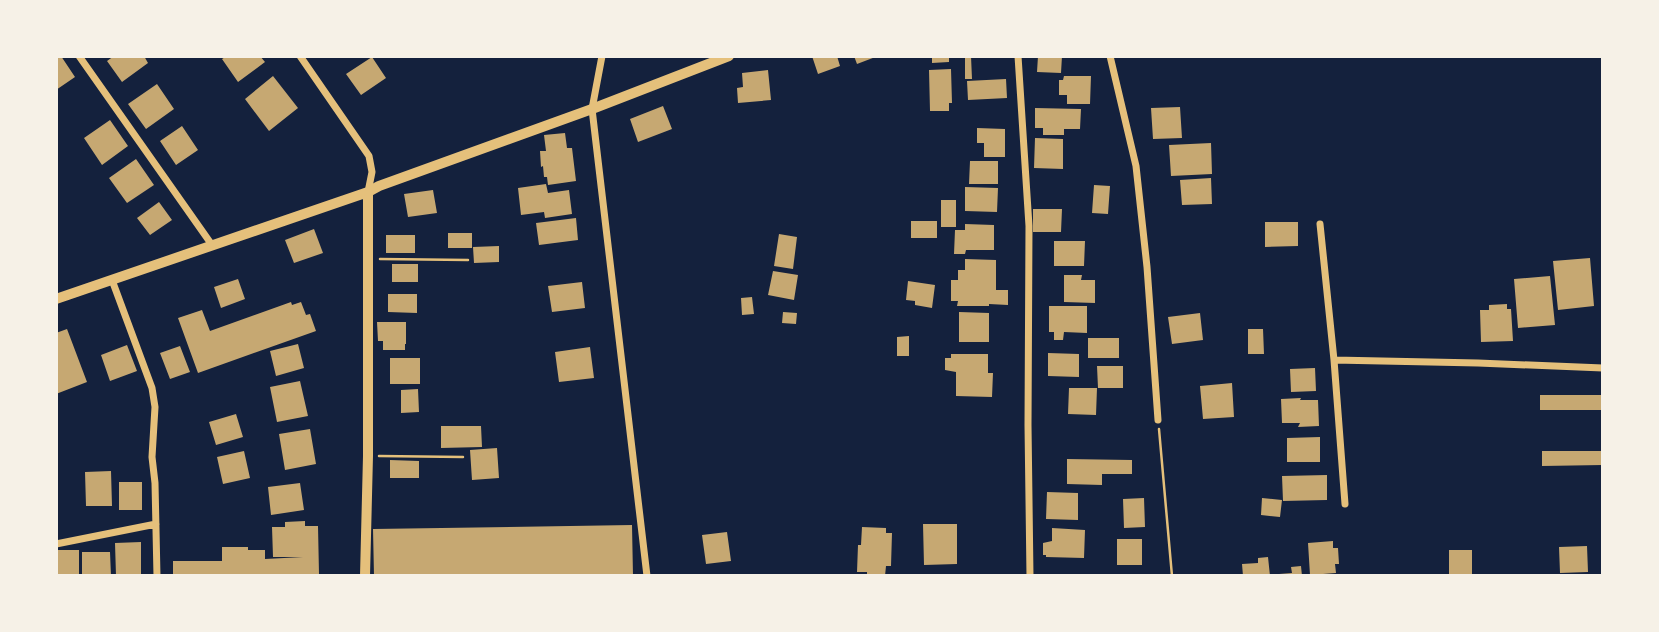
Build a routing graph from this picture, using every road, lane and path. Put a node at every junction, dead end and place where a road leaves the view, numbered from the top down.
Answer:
1 (79, 56) edge
2 (300, 56) edge
3 (603, 56) edge
4 (729, 56) edge
5 (1018, 56) edge
6 (1110, 56) edge
7 (592, 109) junction
8 (368, 192) junction
9 (1320, 224) dead end
10 (212, 245) junction
11 (368, 258) junction
12 (468, 260) dead end
13 (112, 280) junction
14 (56, 299) edge
15 (1334, 360) junction
16 (1603, 368) edge
17 (1158, 419) joint
18 (368, 456) junction
19 (463, 457) dead end
20 (1345, 504) dead end
21 (156, 524) junction
22 (56, 544) edge
23 (157, 576) edge
24 (365, 576) edge
25 (648, 576) edge
26 (1030, 576) edge
27 (1172, 576) edge

1 - 10 street
2 - 8 street
3 - 7 street
4 - 7 street
5 - 26 street
6 - 17 street
7 - 8 street
7 - 25 street
8 - 10 street
8 - 11 street
9 - 15 street
10 - 13 street
11 - 12 path
11 - 18 street
13 - 14 street
13 - 21 street
15 - 16 street
15 - 20 street
17 - 27 path
18 - 19 path
18 - 24 street
21 - 22 street
21 - 23 street

